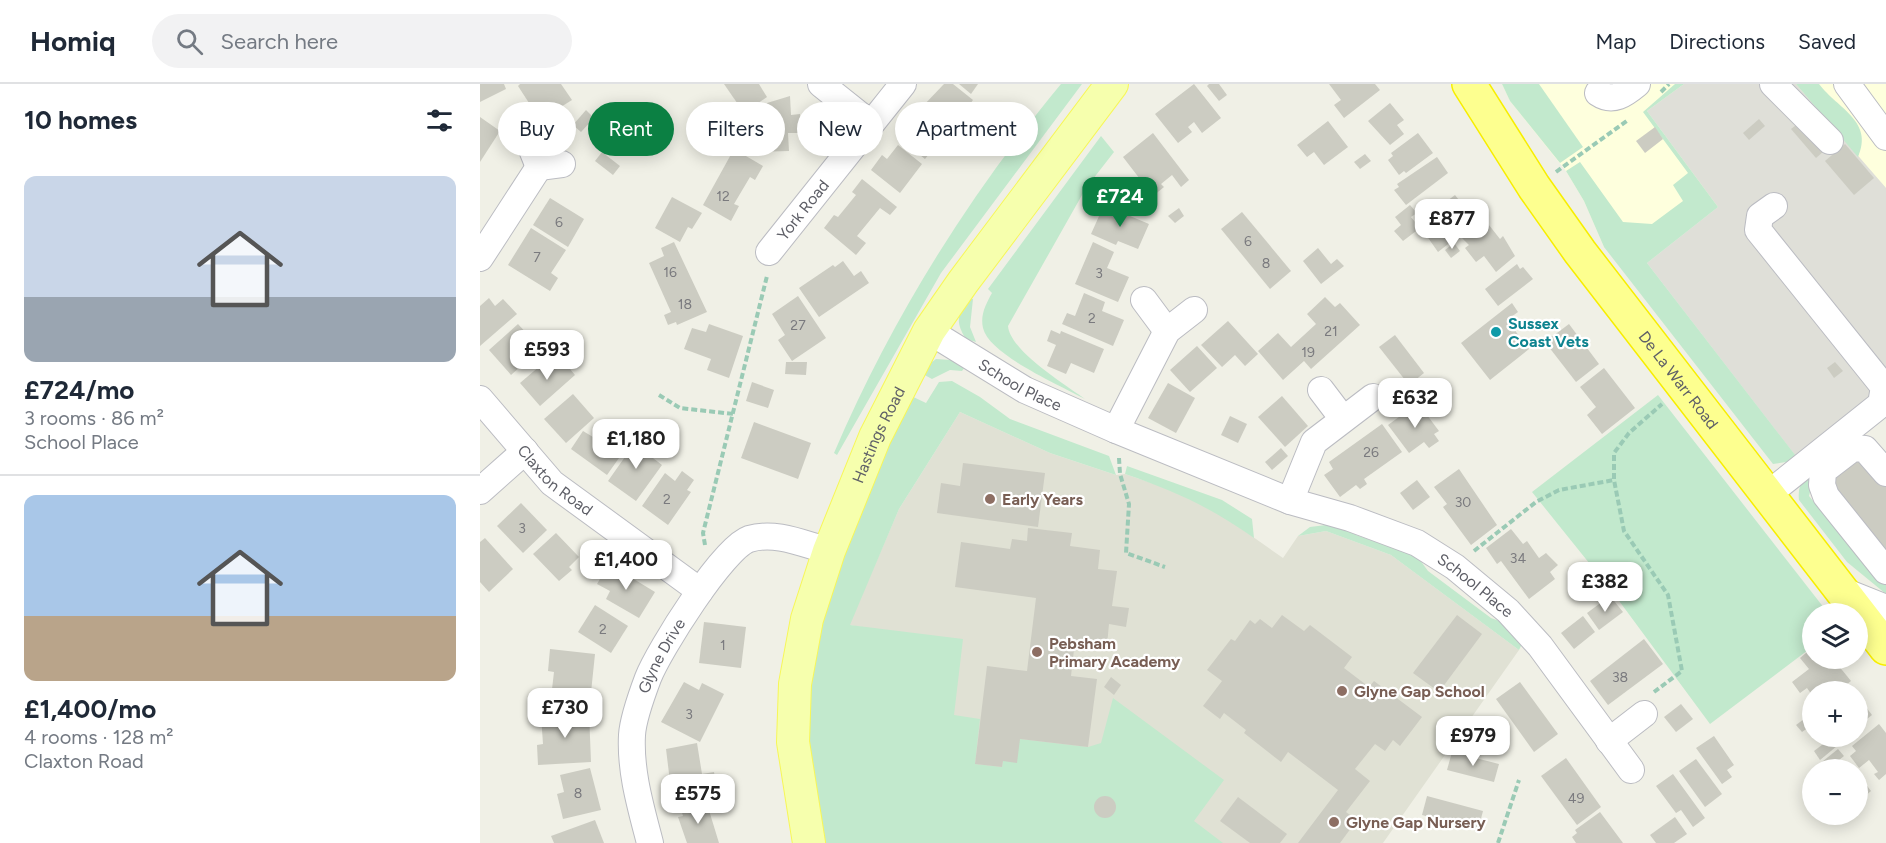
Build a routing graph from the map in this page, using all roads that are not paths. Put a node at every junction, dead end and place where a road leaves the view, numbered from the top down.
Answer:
1 (821, 84) edge
2 (903, 84) edge
3 (1113, 84) edge
4 (1637, 84) edge
5 (1773, 84) edge
6 (1847, 84) edge
7 (1477, 91) edge
8 (1605, 91) edge
9 (844, 102) edge
10 (883, 109) edge
11 (1886, 137) edge
12 (1830, 141) dead end
13 (846, 156) edge
14 (544, 159) dead end
15 (1774, 206) dead end
16 (769, 252) road end
17 (480, 258) edge
18 (1144, 300) dead end
19 (1194, 310) dead end
20 (929, 331) junction
21 (1167, 331) junction
22 (1321, 390) dead end
23 (1373, 397) dead end
24 (480, 399) edge
25 (1343, 419) junction
26 (1116, 430) junction
27 (525, 451) junction
28 (1886, 473) edge
29 (480, 491) edge
30 (1767, 495) junction
31 (1290, 501) junction
32 (829, 552) junction
33 (1886, 571) edge
34 (1841, 590) junction
35 (700, 591) junction
36 (1886, 608) edge
37 (1886, 648) edge
38 (1644, 714) road end
39 (1609, 741) junction
40 (1631, 770) dead end
41 (650, 843) edge
42 (809, 843) edge

1 - 9 street
2 - 10 street, York Road
3 - 20 main road, Hastings Road
4 - 8 street
5 - 12 street
6 - 11 street
7 - 30 highway, De La Warr Road
13 - 16 street, York Road
14 - 17 street
15 - 30 street
18 - 21 street
19 - 21 street
20 - 26 street, School Place
20 - 32 main road, Hastings Road
21 - 26 street
22 - 25 street
23 - 25 street
24 - 27 street, Claxton Road
25 - 31 street
26 - 31 street, School Place
27 - 29 street
27 - 35 street, Claxton Road
28 - 33 street
30 - 34 highway, De La Warr Road
31 - 39 street, School Place
32 - 35 street, Glyne Drive
32 - 42 main road, Hastings Road
34 - 36 street
34 - 37 highway, De La Warr Road
35 - 41 street, Glyne Drive
38 - 39 street
39 - 40 street, School Place

